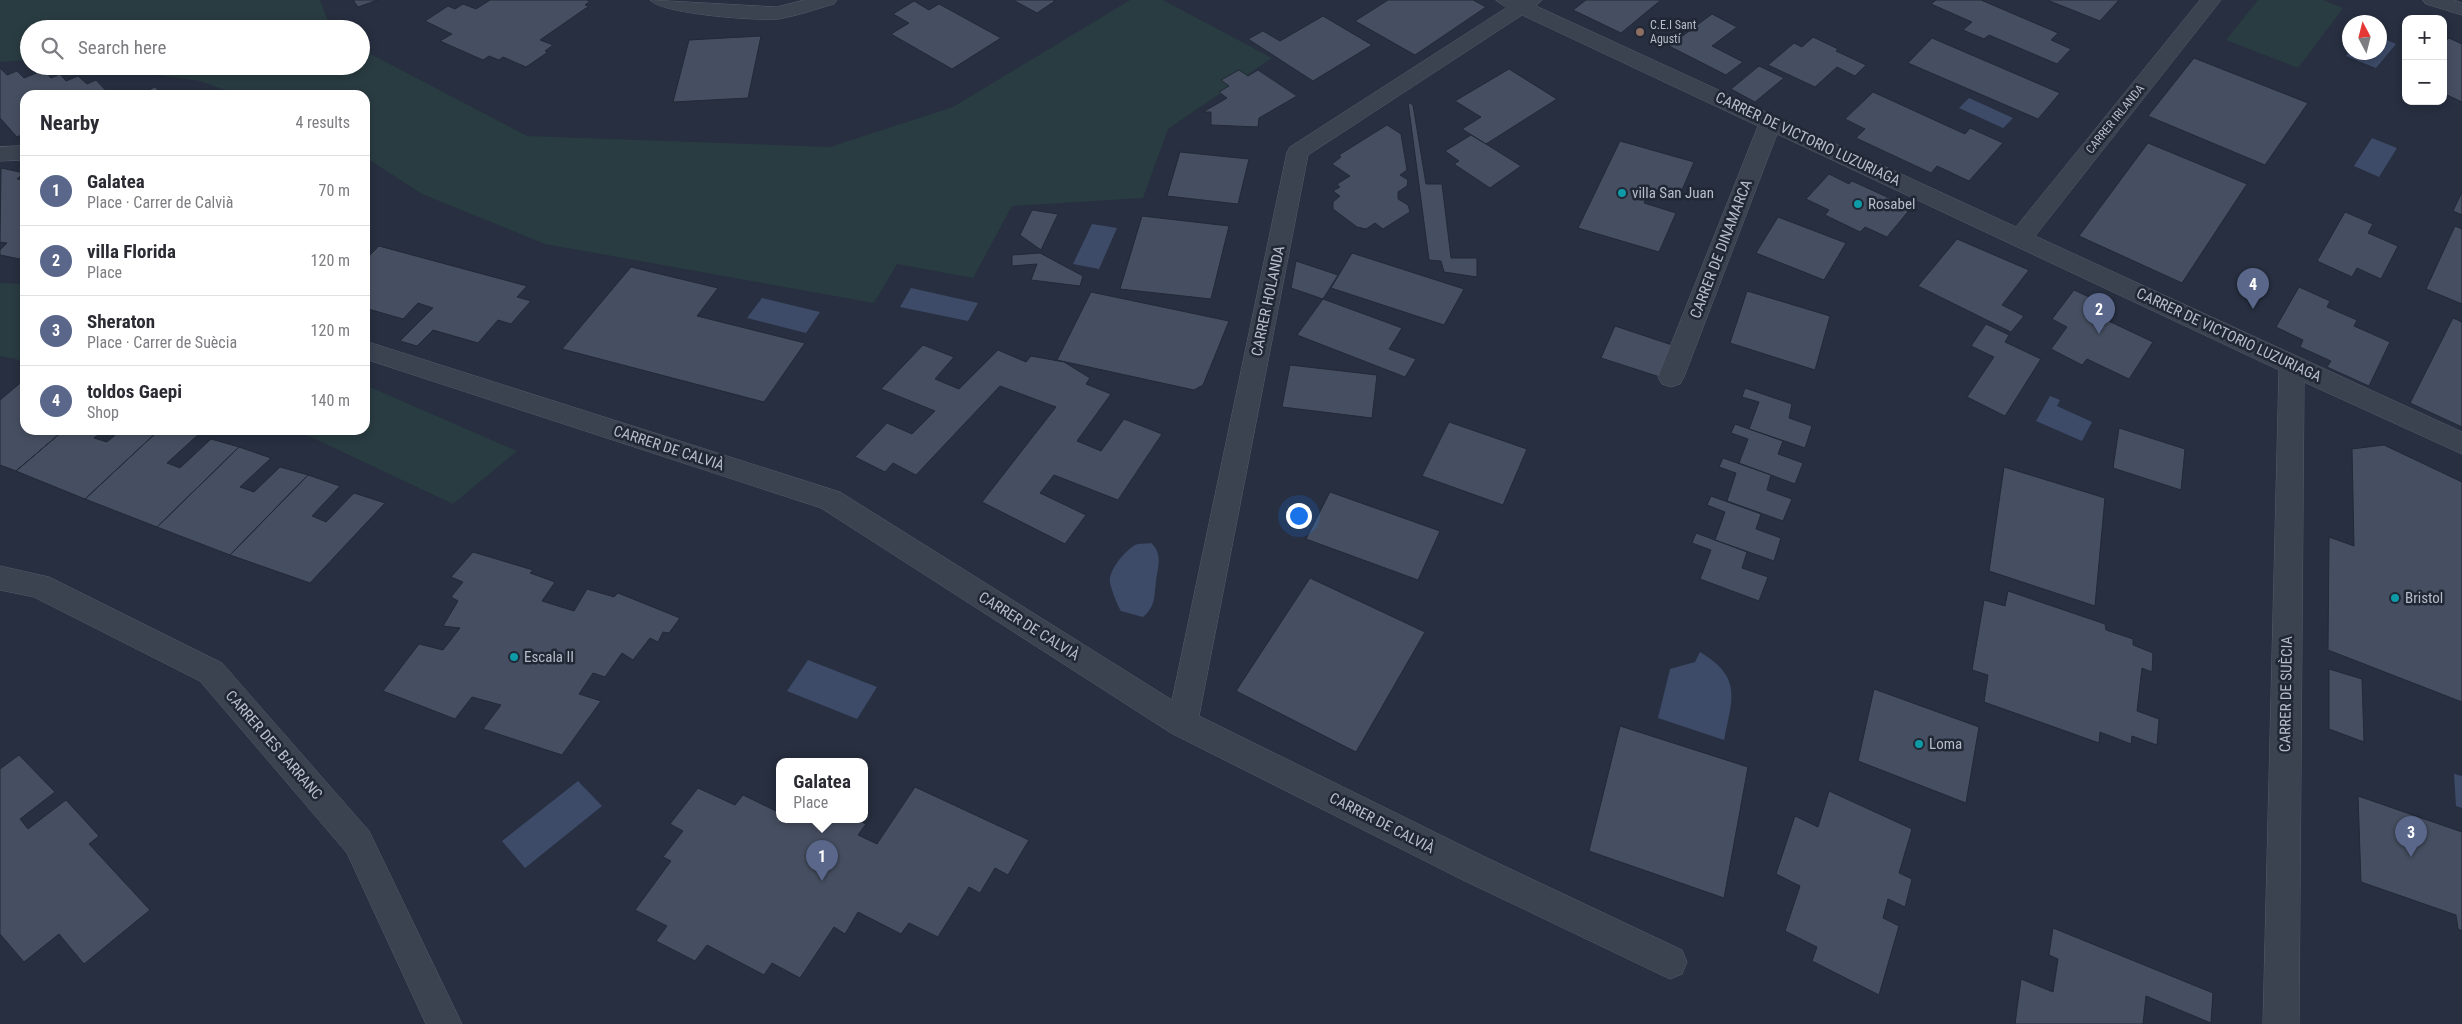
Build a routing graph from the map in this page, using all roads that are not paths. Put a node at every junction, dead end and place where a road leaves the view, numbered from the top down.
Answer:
1 (660, 0) edge
2 (827, 0) edge
3 (2211, 0) edge
4 (2433, 0) edge
5 (1520, 2) edge
6 (2462, 9) edge
7 (1771, 121) junction
8 (20, 143) edge
9 (0, 145) edge
10 (20, 153) edge
11 (0, 154) edge
12 (2020, 238) junction
13 (370, 352) edge
14 (2292, 364) junction
15 (1671, 377) dead end
16 (2462, 444) edge
17 (0, 578) edge
18 (1182, 723) junction
19 (1670, 962) dead end
20 (444, 1024) edge
21 (2281, 1024) edge

1 - 2 street
3 - 12 street, CARRER IRLANDA
4 - 6 street
5 - 7 street, CARRER DE VICTORIO LUZURIAGA
5 - 18 street, CARRER HOLANDA
7 - 12 street, CARRER DE VICTORIO LUZURIAGA
7 - 15 street, CARRER DE DINAMARCA
8 - 9 street
10 - 11 street
12 - 14 street, CARRER DE VICTORIO LUZURIAGA
13 - 18 street, CARRER DE CALVIÀ
14 - 16 street, CARRER DE VICTORIO LUZURIAGA
14 - 21 street, CARRER DE SUÈCIA
17 - 20 street, CARRER DES BARRANC
18 - 19 street, CARRER DE CALVIÀ

